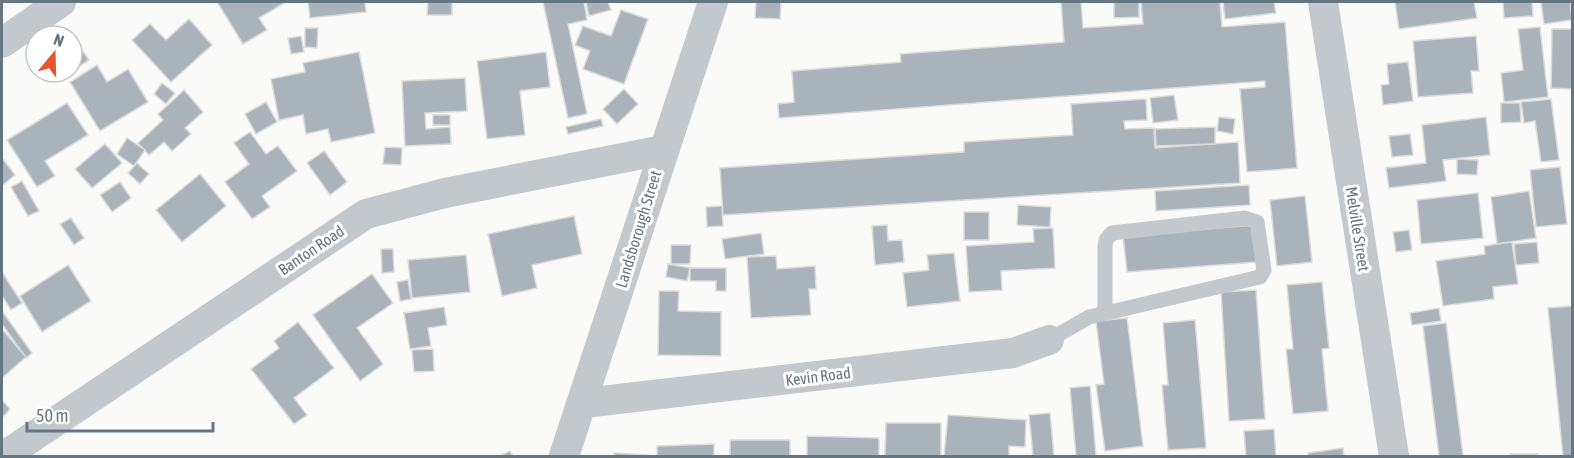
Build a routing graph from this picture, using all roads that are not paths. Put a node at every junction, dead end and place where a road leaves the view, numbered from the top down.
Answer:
1 (62, 2) edge
2 (713, 2) edge
3 (1323, 2) edge
4 (2, 43) edge
5 (663, 150) junction
6 (1105, 313) junction
7 (1049, 340) joint
8 (584, 402) junction
9 (4, 456) edge
10 (564, 456) edge
11 (1394, 456) edge

1 - 4 street
2 - 5 street, Landsborough Street
3 - 11 street, Melville Street
5 - 8 street, Landsborough Street
5 - 9 street, Banton Road
6 - 6 lane
6 - 7 lane
7 - 8 street, Kevin Road
8 - 10 street, Landsborough Street

